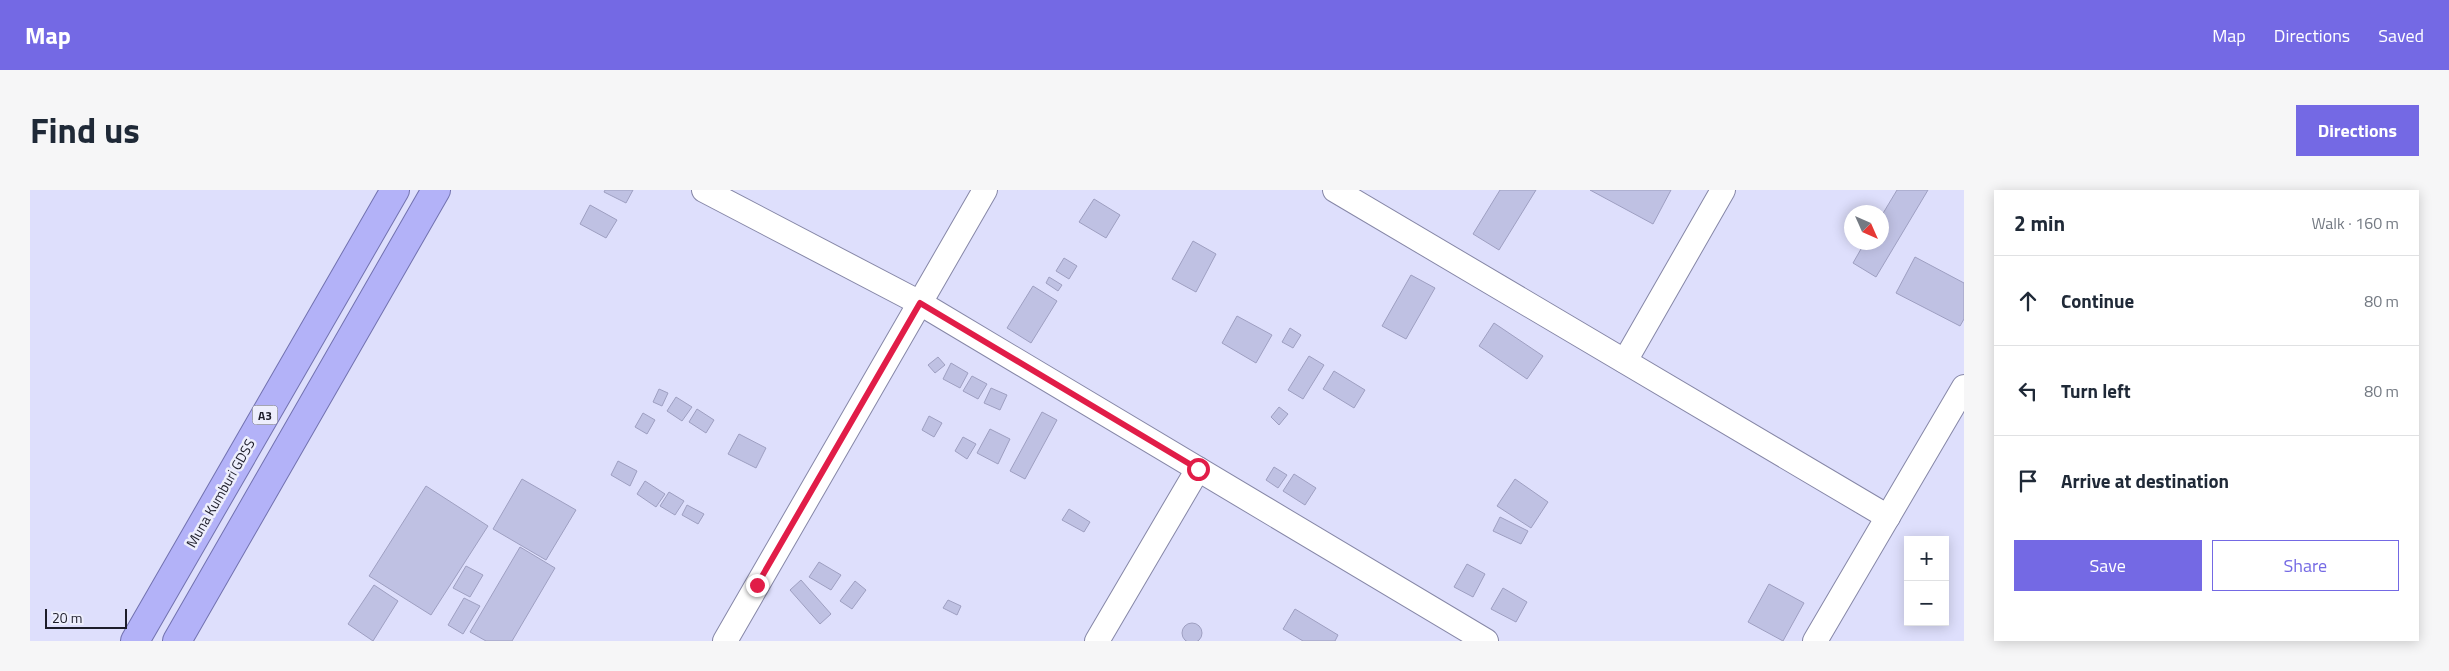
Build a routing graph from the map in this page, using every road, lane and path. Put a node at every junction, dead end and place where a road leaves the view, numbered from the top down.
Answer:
1 (395, 190) edge
2 (436, 190) edge
3 (704, 190) edge
4 (985, 190) edge
5 (1724, 190) edge
6 (1350, 194) edge
7 (920, 303) junction
8 (1625, 361) junction
9 (1964, 387) edge
10 (1198, 469) junction
11 (1888, 517) junction
12 (1459, 634) edge
13 (135, 641) edge
14 (177, 641) edge
15 (724, 641) edge
16 (1097, 641) edge
17 (1486, 641) edge
18 (1815, 641) edge

1 - 13 highway, Muna Kumburi GDSS / A3
2 - 14 highway
3 - 7 street
4 - 7 street
5 - 8 street
6 - 8 street
7 - 10 street
7 - 15 street
8 - 11 street
9 - 11 street
10 - 12 street
10 - 16 street
11 - 18 street
12 - 17 street

